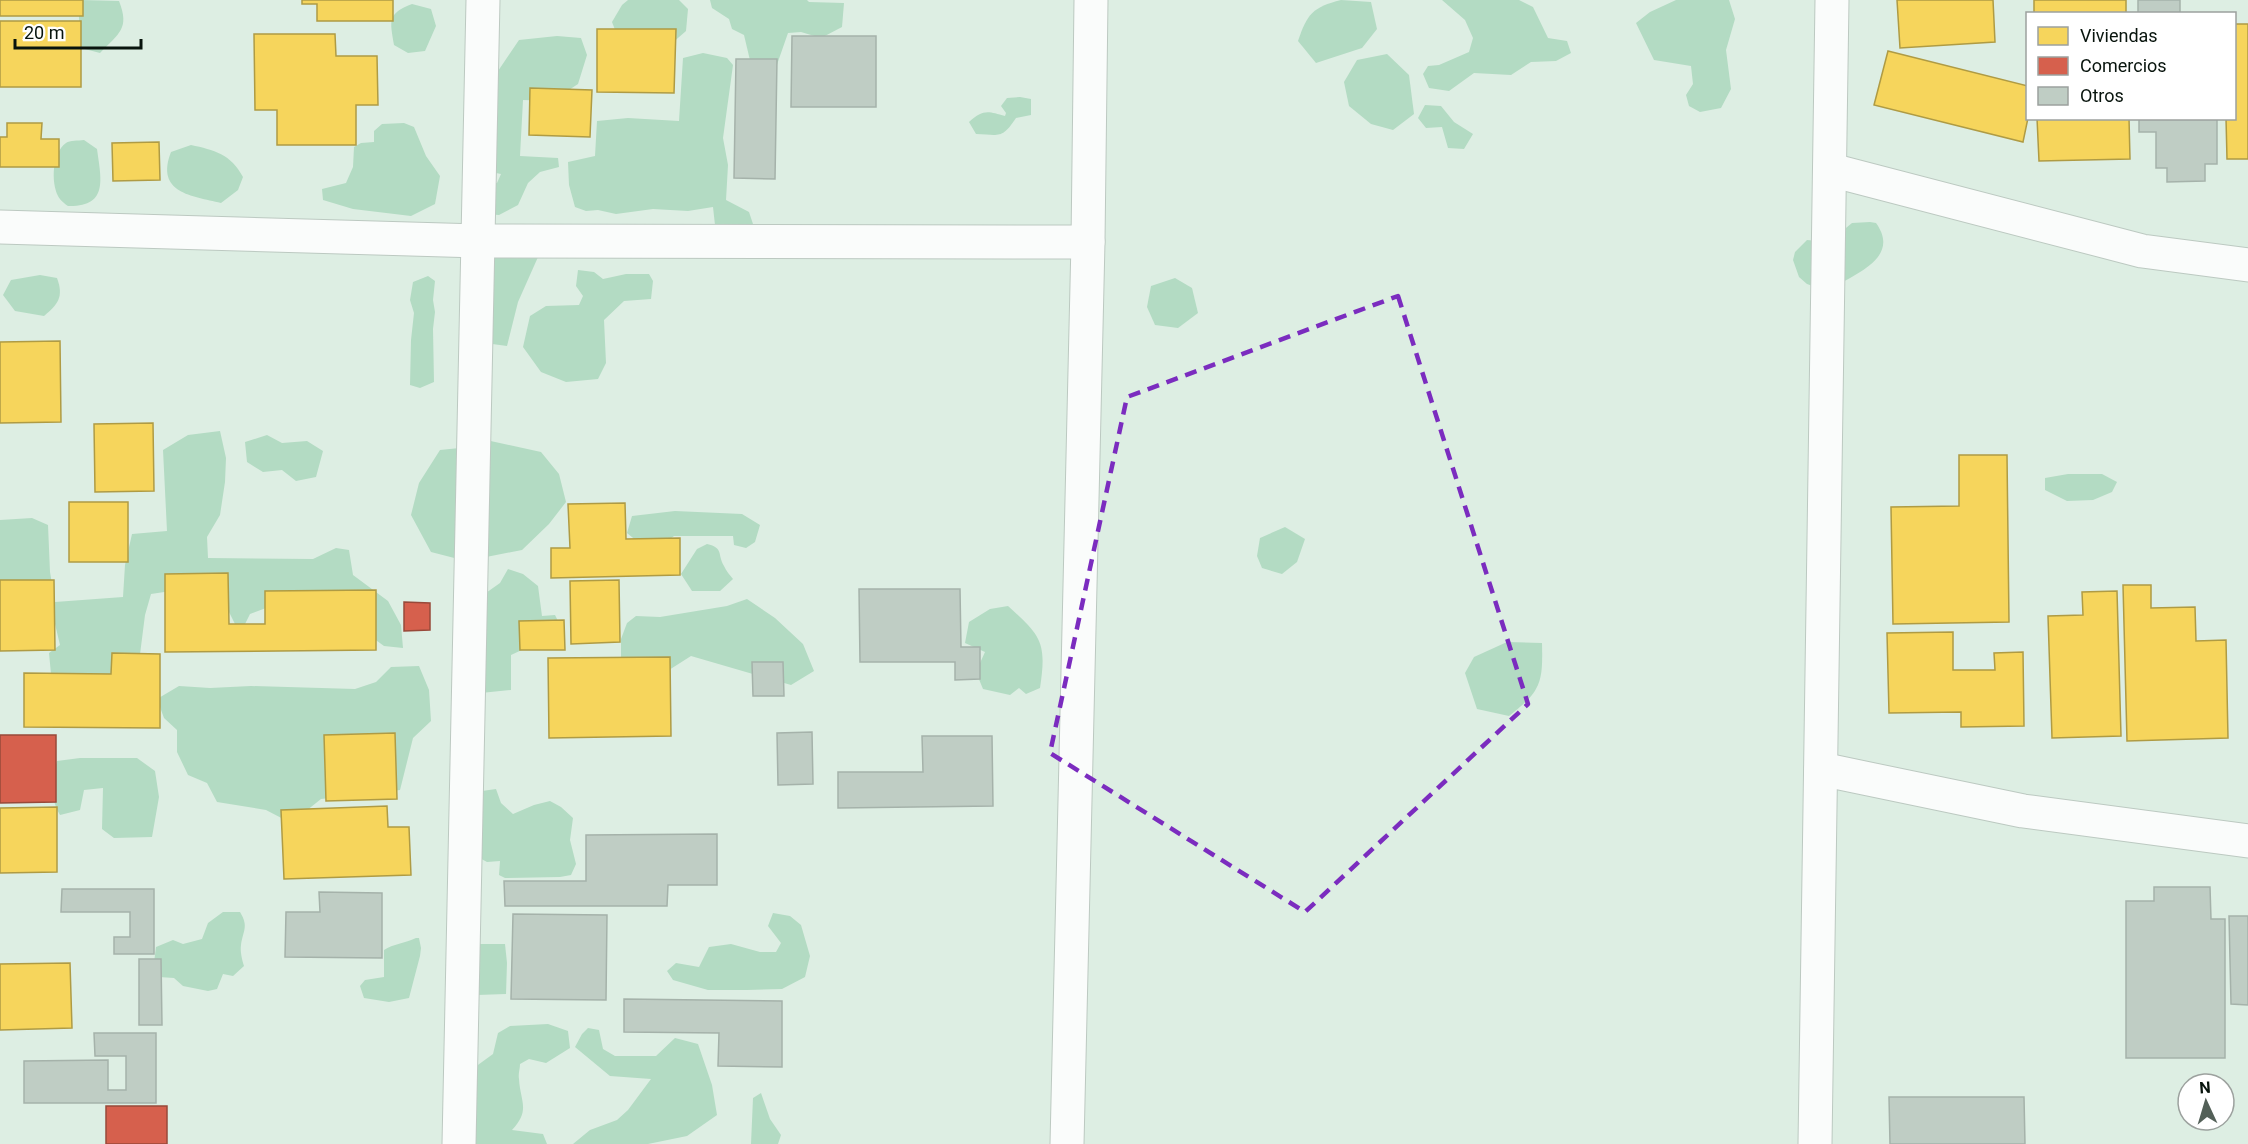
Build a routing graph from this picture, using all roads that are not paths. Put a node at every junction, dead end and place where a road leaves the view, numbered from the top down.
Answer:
1 (483, 0) edge
2 (1091, 0) edge
3 (1832, 0) edge
4 (1831, 170) junction
5 (0, 227) edge
6 (479, 240) junction
7 (1088, 242) junction
8 (2248, 266) edge
9 (1821, 769) junction
10 (2248, 841) edge
11 (459, 1144) edge
12 (1067, 1144) edge
13 (1815, 1144) edge

1 - 6 street
2 - 7 street
3 - 4 street
4 - 8 street
4 - 9 street
5 - 6 street
6 - 7 street
6 - 11 street
7 - 12 street
9 - 10 street
9 - 13 street

